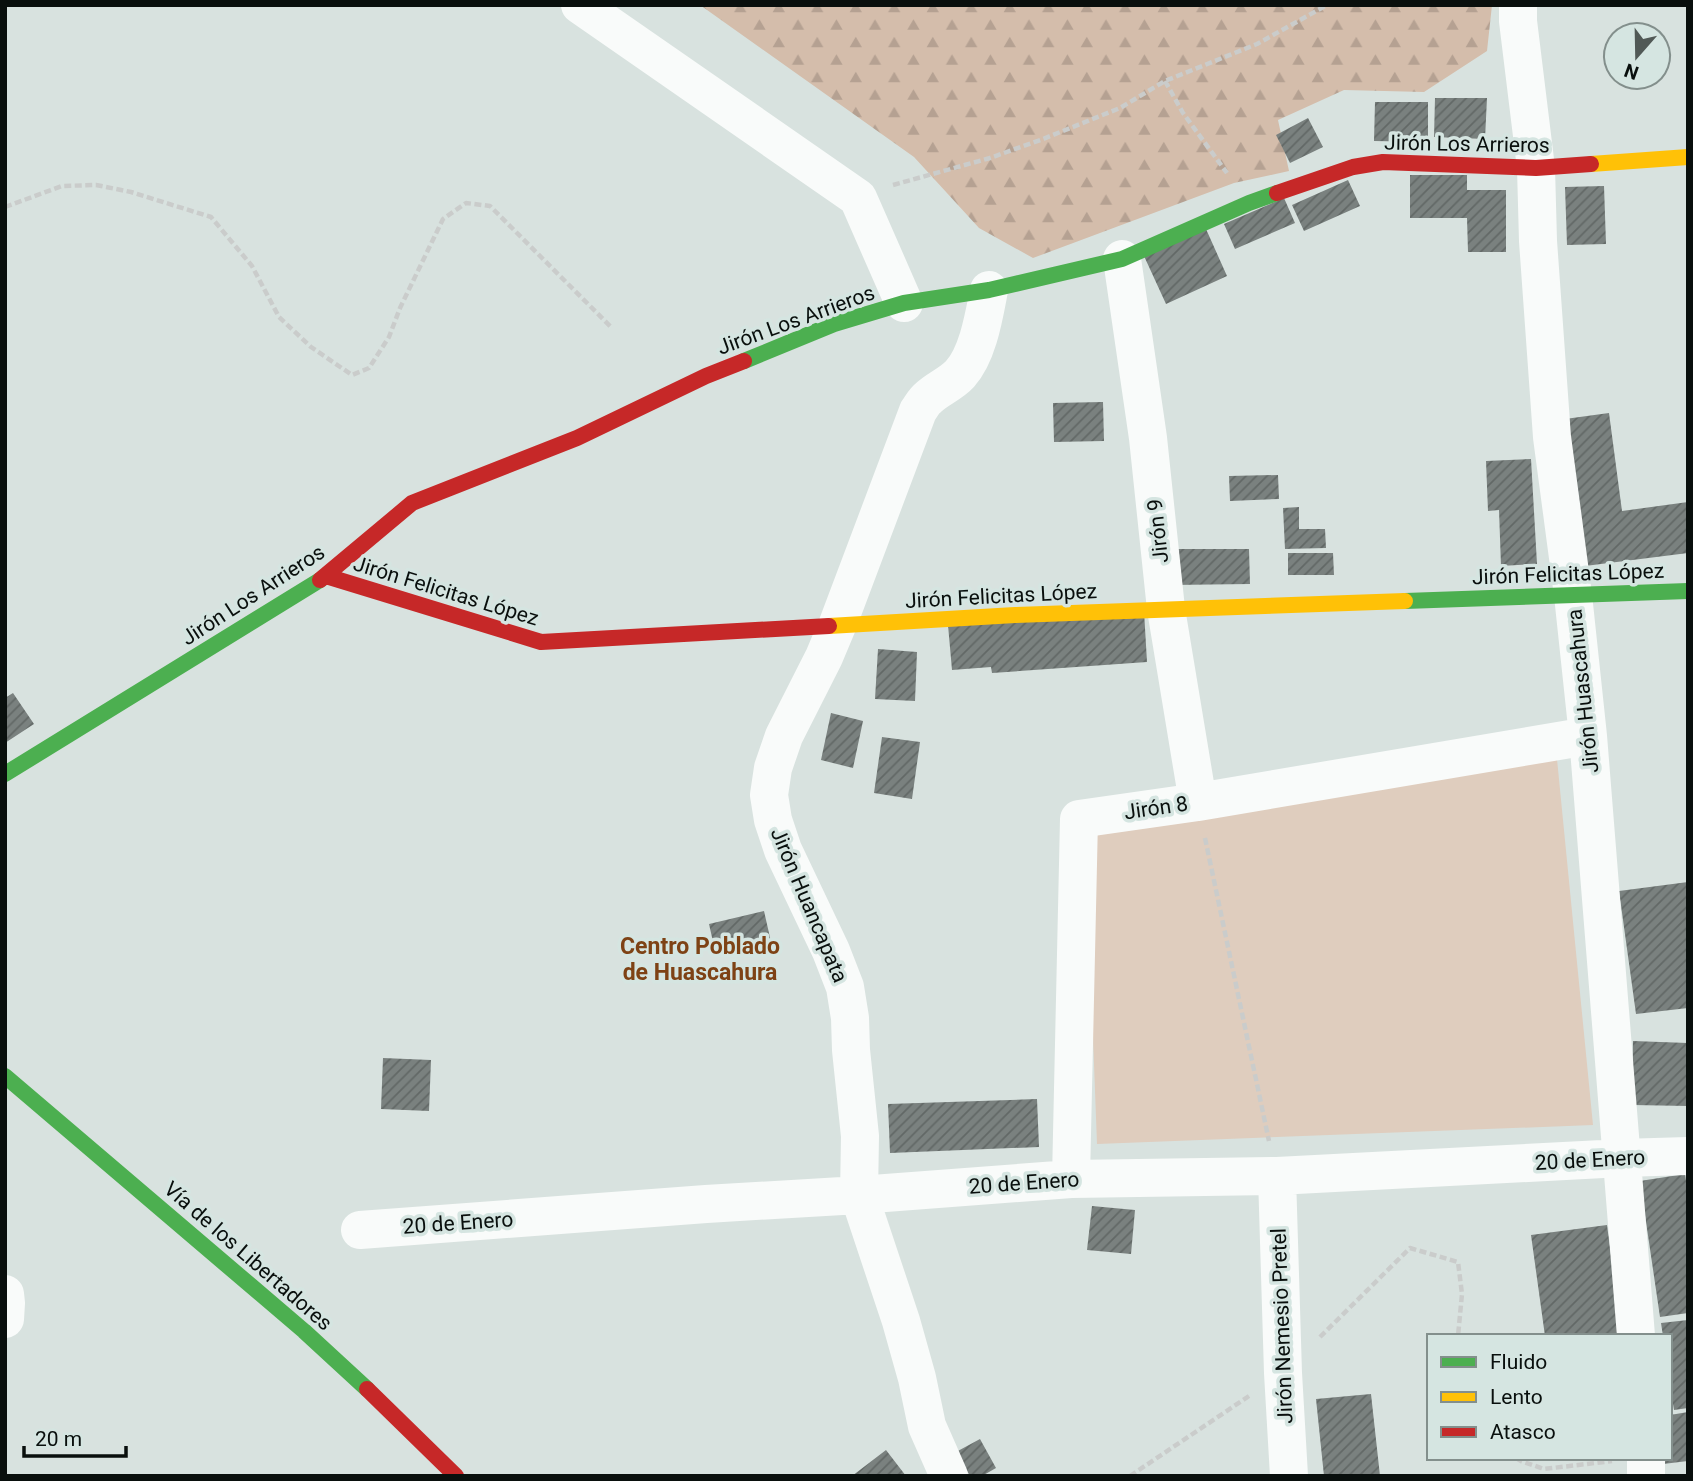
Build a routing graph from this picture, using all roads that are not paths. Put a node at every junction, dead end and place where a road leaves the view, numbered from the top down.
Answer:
1 (580, 5) edge
2 (1518, 5) edge
3 (1688, 157) edge
4 (1536, 168) junction
5 (1122, 259) junction
6 (989, 290) junction
7 (904, 303) junction
8 (326, 576) junction
9 (1688, 591) edge
10 (1573, 595) junction
11 (1166, 609) junction
12 (837, 626) junction
13 (1588, 736) junction
14 (5, 774) edge
15 (1198, 802) junction
16 (5, 1076) edge
17 (1688, 1156) edge
18 (1622, 1158) junction
19 (1277, 1176) junction
20 (1071, 1179) junction
21 (859, 1195) junction
22 (360, 1230) dead end
23 (5, 1294) edge
24 (5, 1319) edge
25 (1636, 1334) edge
26 (456, 1476) edge
27 (949, 1476) edge
28 (1289, 1476) edge

1 - 7 street
2 - 4 street, Jirón Huascahura
3 - 4 main road, Jirón Los Arrieros
4 - 5 main road, Jirón Los Arrieros
4 - 10 street, Jirón Huascahura
5 - 6 main road, Jirón Los Arrieros
5 - 11 street, Jirón 9
6 - 7 main road, Jirón Los Arrieros
6 - 12 street, Jirón Huancapata
7 - 8 main road, Jirón Los Arrieros
8 - 12 main road, Jirón Felicitas López
8 - 14 main road, Jirón Los Arrieros
9 - 10 main road, Jirón Felicitas López
10 - 11 main road, Jirón Felicitas López
10 - 13 street, Jirón Huascahura
11 - 12 main road, Jirón Felicitas López
11 - 15 street, Jirón 9
12 - 21 street, Jirón Huancapata
13 - 15 street, Jirón 8
13 - 18 street, Jirón Huascahura
15 - 20 street, Jirón 8
16 - 26 main road, Vía de los Libertadores
17 - 18 street, 20 de Enero
18 - 19 street, 20 de Enero
18 - 25 street, Jirón Huascahura
19 - 20 street, 20 de Enero
19 - 28 street, Jirón Nemesio Pretel
20 - 21 street, 20 de Enero
21 - 22 street, 20 de Enero
21 - 27 street, Jirón Huancapata
23 - 24 street

